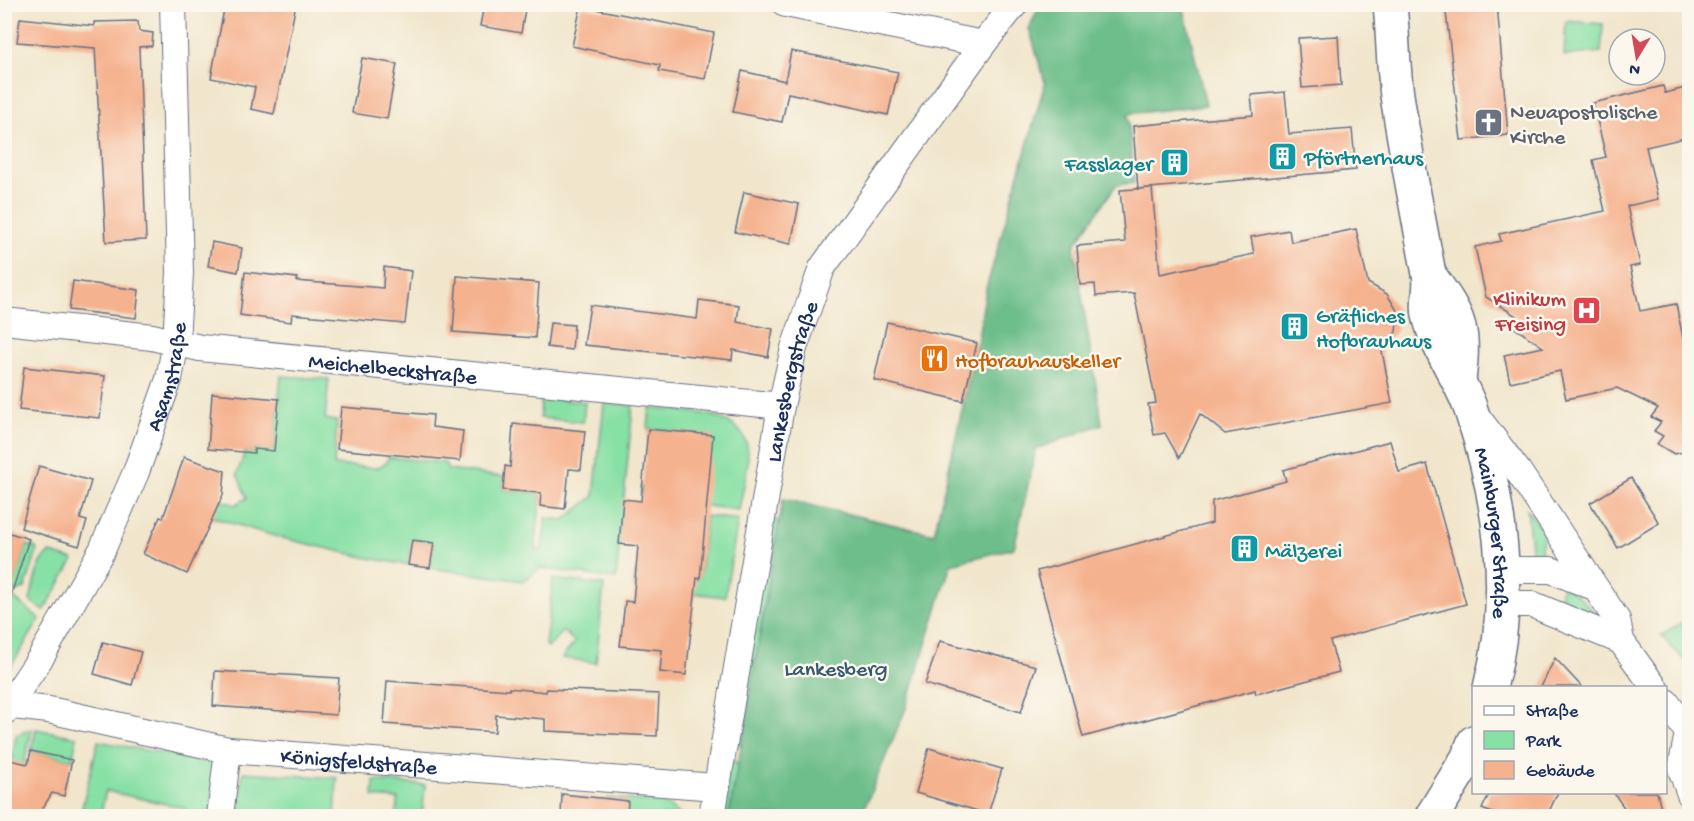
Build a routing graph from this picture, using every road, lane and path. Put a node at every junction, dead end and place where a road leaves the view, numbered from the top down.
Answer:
1 (173, 4) edge
2 (786, 4) edge
3 (1015, 4) edge
4 (1390, 4) edge
5 (983, 44) junction
6 (4, 321) edge
7 (176, 342) junction
8 (1465, 396) junction
9 (781, 406) junction
10 (1502, 570) junction
11 (1594, 587) junction
12 (1504, 604) junction
13 (1621, 641) junction
14 (1490, 686) edge
15 (1654, 686) edge
16 (1667, 705) edge
17 (6, 707) edge
18 (1689, 733) edge
19 (1472, 745) edge
20 (228, 750) junction
21 (716, 787) junction
22 (1689, 794) edge
23 (220, 816) edge
24 (712, 816) edge
25 (1432, 816) edge

1 - 7 street, Asamstraße
2 - 5 street
3 - 5 street, Lankesbergstraße
4 - 8 main road, Mainburger Straße
5 - 9 street, Lankesbergstraße
6 - 7 street, Meichelbeckstraße
7 - 9 street, Meichelbeckstraße
7 - 17 street, Asamstraße
8 - 10 main road, Mainburger Straße
8 - 11 street
9 - 21 street, Lankesbergstraße
10 - 11 street
10 - 12 main road, Mainburger Straße
11 - 13 street
12 - 13 street
12 - 14 main road, Mainburger Straße
13 - 15 street
16 - 18 street
17 - 20 street, Königsfeldstraße
18 - 22 street
19 - 25 main road
20 - 21 street, Königsfeldstraße
20 - 23 street
21 - 24 street, Lankesbergstraße

